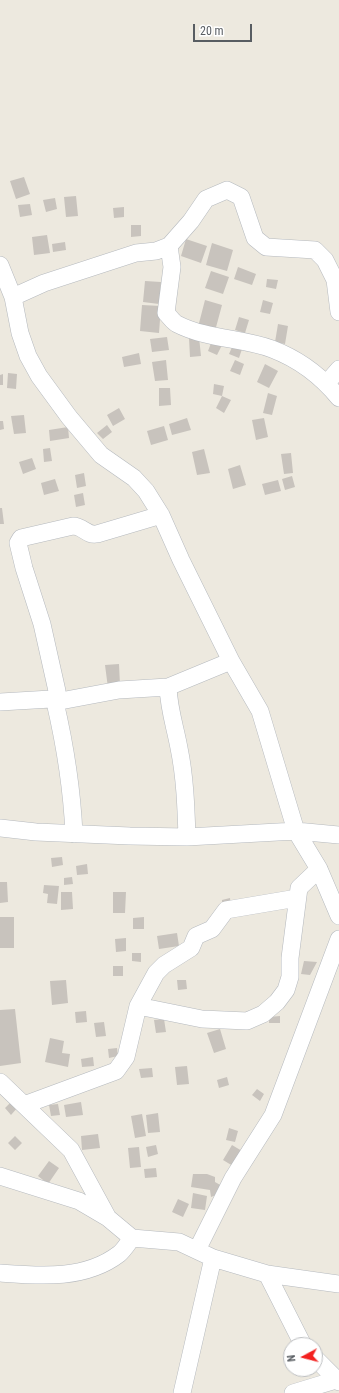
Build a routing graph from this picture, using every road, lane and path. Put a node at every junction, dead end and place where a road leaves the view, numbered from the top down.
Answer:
1 (169, 246) junction
2 (0, 264) edge
3 (13, 297) junction
4 (339, 312) edge
5 (339, 369) edge
6 (327, 383) junction
7 (339, 398) edge
8 (161, 515) junction
9 (232, 661) junction
10 (168, 687) junction
11 (0, 702) edge
12 (55, 702) junction
13 (0, 828) edge
14 (296, 831) junction
15 (74, 834) junction
16 (339, 835) edge
17 (187, 837) junction
18 (319, 869) junction
19 (297, 898) junction
20 (339, 916) edge
21 (339, 939) edge
22 (138, 1006) junction
23 (0, 1082) edge
24 (24, 1105) junction
25 (0, 1176) edge
26 (108, 1218) junction
27 (132, 1238) junction
28 (197, 1250) junction
29 (213, 1258) junction
30 (0, 1273) edge
31 (267, 1274) junction
32 (339, 1284) edge
33 (299, 1337) edge
34 (323, 1366) edge
35 (338, 1380) edge
36 (182, 1393) edge
37 (293, 1393) edge

1 - 3 street
1 - 4 street
1 - 6 street
2 - 3 street
3 - 8 street
5 - 6 street
6 - 7 street
8 - 9 street
8 - 12 street
9 - 10 street
9 - 14 street
10 - 12 street
10 - 17 street
11 - 12 street
12 - 15 street
13 - 15 street
14 - 16 street
14 - 17 street
14 - 18 street
15 - 17 street
18 - 19 street
18 - 20 street
19 - 22 street
19 - 22 street
21 - 28 street
22 - 24 street
23 - 24 street
24 - 26 street
25 - 26 street
26 - 27 street
27 - 28 street
27 - 30 street
28 - 29 street
29 - 31 street
29 - 36 street
31 - 32 street
31 - 33 street
34 - 35 street
35 - 37 street

